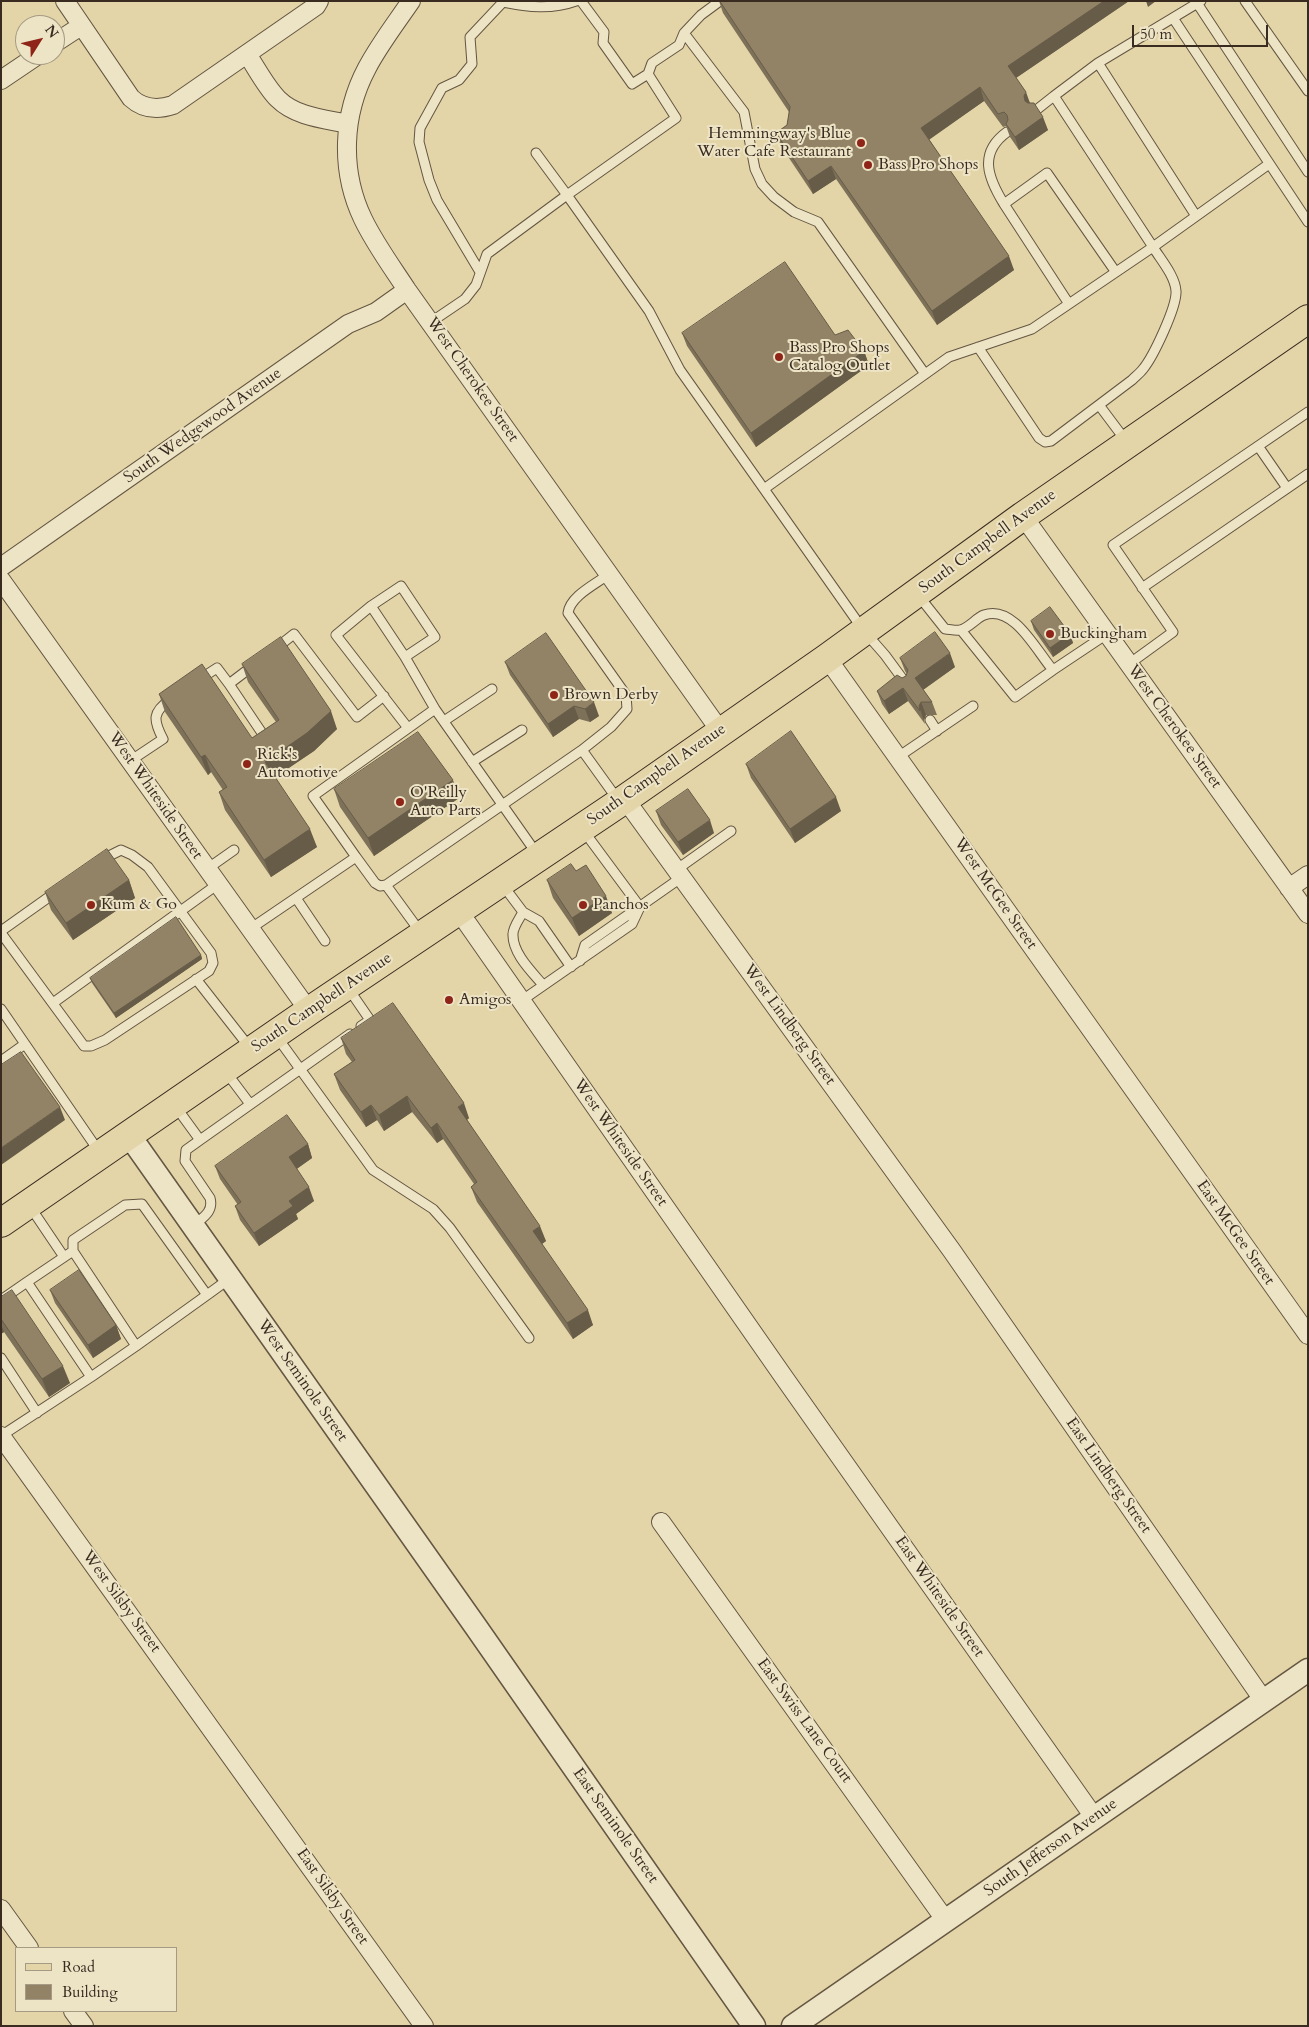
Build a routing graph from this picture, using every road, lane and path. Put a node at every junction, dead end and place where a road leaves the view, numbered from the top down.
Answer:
1 (65, 1) edge
2 (411, 1) edge
3 (576, 1) edge
4 (581, 1) edge
5 (720, 1) edge
6 (1245, 1) edge
7 (1199, 2) edge
8 (317, 4) edge
9 (1173, 18) junction
10 (81, 26) junction
11 (684, 33) junction
12 (65, 36) edge
13 (247, 54) junction
14 (1098, 63) junction
15 (23, 65) edge
16 (648, 74) junction
17 (1, 80) edge
18 (1308, 91) edge
19 (1054, 96) junction
20 (1035, 111) edge
21 (348, 124) junction
22 (1006, 132) edge
23 (536, 153) dead end
24 (1270, 164) junction
25 (1308, 172) edge
26 (567, 195) junction
27 (1004, 204) junction
28 (1196, 216) junction
29 (1308, 222) edge
30 (1154, 247) junction
31 (480, 272) junction
32 (1116, 272) junction
33 (407, 290) junction
34 (1069, 304) junction
35 (1308, 319) edge
36 (430, 322) junction
37 (978, 347) junction
38 (925, 374) junction
39 (1100, 405) junction
40 (1308, 412) edge
41 (1128, 444) junction
42 (1258, 446) junction
43 (1308, 474) edge
44 (1287, 488) junction
45 (764, 489) junction
46 (1023, 516) junction
47 (1, 567) edge
48 (609, 574) junction
49 (1, 580) edge
50 (1142, 588) junction
51 (917, 593) junction
52 (371, 606) junction
53 (961, 630) junction
54 (864, 631) junction
55 (1107, 634) junction
56 (405, 657) junction
57 (827, 658) junction
58 (1129, 664) junction
59 (1053, 670) junction
60 (194, 684) edge
61 (228, 684) junction
62 (906, 685) edge
63 (492, 689) dead end
64 (179, 694) edge
65 (384, 696) junction
66 (973, 706) dead end
67 (436, 709) junction
68 (930, 720) dead end
69 (444, 721) junction
70 (408, 728) junction
71 (522, 730) dead end
72 (937, 731) junction
73 (720, 732) junction
74 (266, 739) edge
75 (582, 750) junction
76 (898, 757) junction
77 (130, 761) junction
78 (472, 762) junction
79 (622, 800) junction
80 (503, 805) junction
81 (581, 828) junction
82 (730, 831) dead end
83 (234, 850) dead end
84 (538, 856) junction
85 (356, 857) junction
86 (93, 866) edge
87 (207, 869) junction
88 (679, 873) junction
89 (1308, 875) edge
90 (500, 882) junction
91 (218, 884) junction
92 (386, 885) junction
93 (63, 887) edge
94 (1289, 888) junction
95 (296, 898) junction
96 (640, 907) junction
97 (180, 910) junction
98 (458, 910) junction
99 (523, 912) junction
100 (1308, 914) edge
101 (250, 928) junction
102 (1, 932) edge
103 (422, 934) junction
104 (324, 940) dead end
105 (571, 967) junction
106 (196, 980) junction
107 (543, 985) junction
108 (346, 986) junction
109 (521, 1001) junction
110 (53, 1004) junction
111 (1, 1008) edge
112 (309, 1011) junction
113 (276, 1034) junction
114 (25, 1044) junction
115 (252, 1051) junction
116 (1, 1061) edge
117 (300, 1069) junction
118 (224, 1070) junction
119 (174, 1104) junction
120 (250, 1104) junction
121 (1163, 1131) joint
122 (129, 1135) junction
123 (200, 1140) junction
124 (101, 1154) junction
125 (29, 1204) junction
126 (1, 1223) edge
127 (193, 1226) junction
128 (73, 1251) junction
129 (952, 1251) joint
130 (64, 1257) junction
131 (230, 1279) junction
132 (27, 1282) junction
133 (207, 1295) junction
134 (1, 1300) edge
135 (1308, 1335) edge
136 (529, 1338) dead end
137 (136, 1346) junction
138 (1, 1358) edge
139 (782, 1376) joint
140 (91, 1377) junction
141 (37, 1413) junction
142 (1, 1436) edge
143 (661, 1522) dead end
144 (476, 1627) joint
145 (1308, 1670) edge
146 (1264, 1701) junction
147 (241, 1768) joint
148 (1094, 1817) junction
149 (1, 1909) edge
150 (946, 1921) junction
151 (28, 1947) edge
152 (74, 2012) edge
153 (84, 2026) edge
154 (424, 2026) edge
155 (754, 2026) edge
156 (793, 2026) edge

1 - 10 street
2 - 21 street, West Cherokee Street
3 - 31 lane
4 - 16 lane
5 - 11 lane
6 - 18 lane
7 - 9 lane
7 - 25 lane
8 - 13 street
9 - 14 lane
9 - 24 lane
10 - 12 street
10 - 13 street
11 - 16 lane
11 - 38 lane
13 - 21 street
14 - 19 lane
14 - 28 lane
15 - 17 street
16 - 26 lane
19 - 20 lane
19 - 30 lane
21 - 33 street, West Cherokee Street
22 - 27 lane
23 - 26 lane
24 - 28 lane
24 - 29 lane
26 - 31 lane
26 - 45 lane
27 - 32 lane
27 - 34 lane
28 - 30 lane
30 - 32 lane
30 - 39 lane
31 - 36 lane
32 - 34 lane
33 - 36 street, West Cherokee Street
33 - 47 street, South Wedgewood Avenue
34 - 37 lane
35 - 41 main road, South Campbell Avenue
36 - 48 street, West Cherokee Street
37 - 38 lane
37 - 39 lane
38 - 45 lane
39 - 41 lane
40 - 42 lane
41 - 46 main road, South Campbell Avenue
42 - 44 lane
42 - 50 lane
43 - 44 lane
44 - 50 lane
45 - 54 lane
46 - 51 main road, South Campbell Avenue
46 - 55 street, West Cherokee Street
48 - 73 street, West Cherokee Street
48 - 75 lane
49 - 77 street, West Whiteside Street
50 - 58 lane
51 - 53 lane
51 - 54 main road, South Campbell Avenue
52 - 56 lane
52 - 56 lane
52 - 65 lane
53 - 59 lane
53 - 59 lane
54 - 57 main road, South Campbell Avenue
54 - 62 lane
55 - 58 street, West Cherokee Street
55 - 59 lane
56 - 67 lane
57 - 73 main road, South Campbell Avenue
57 - 76 street, West McGee Street
58 - 94 street, West Cherokee Street
60 - 61 lane
61 - 65 lane
61 - 74 lane
63 - 69 lane
64 - 77 lane
65 - 70 lane
66 - 72 lane
67 - 69 lane
67 - 70 lane
68 - 72 lane
69 - 78 lane
70 - 85 lane
71 - 78 lane
72 - 76 lane
73 - 79 main road, South Campbell Avenue
75 - 79 lane
75 - 80 lane
76 - 121 street, West McGee Street
77 - 87 street, West Whiteside Street
78 - 80 lane
79 - 81 main road, South Campbell Avenue
79 - 88 street, West Lindberg Street
80 - 84 lane
80 - 92 lane
81 - 84 main road, South Campbell Avenue
81 - 96 lane
82 - 88 lane
83 - 87 lane
84 - 90 main road, South Campbell Avenue
85 - 92 lane
85 - 95 lane
86 - 97 lane
87 - 91 street, West Whiteside Street
88 - 96 lane
88 - 129 street, West Lindberg Street
89 - 94 street
90 - 98 main road, South Campbell Avenue
90 - 99 lane
91 - 97 lane
91 - 101 street, West Whiteside Street
92 - 103 lane
93 - 102 lane
94 - 100 street, West Cherokee Street
95 - 101 lane
95 - 104 lane
96 - 105 lane
97 - 106 lane
97 - 110 lane
98 - 103 main road, South Campbell Avenue
98 - 109 street, West Whiteside Street
99 - 105 lane
99 - 107 lane
101 - 112 street, West Whiteside Street
102 - 110 lane
103 - 108 main road, South Campbell Avenue
105 - 107 lane
106 - 110 lane
106 - 115 lane
107 - 109 lane
108 - 112 main road, South Campbell Avenue
108 - 117 lane
109 - 139 street, West Whiteside Street
111 - 114 lane
112 - 113 main road, South Campbell Avenue
113 - 115 main road, South Campbell Avenue
113 - 117 lane
114 - 116 lane
114 - 124 lane
115 - 118 main road, South Campbell Avenue
117 - 120 lane
117 - 136 lane
118 - 119 main road, South Campbell Avenue
118 - 120 lane
119 - 122 main road, South Campbell Avenue
119 - 123 lane
120 - 123 lane
121 - 135 street, East McGee Street
122 - 124 main road, South Campbell Avenue
122 - 127 street, West Seminole Street
123 - 127 lane
124 - 125 main road, South Campbell Avenue
125 - 126 main road, South Campbell Avenue
125 - 130 lane
127 - 131 street, West Seminole Street
128 - 130 lane
128 - 133 lane
128 - 137 lane
129 - 146 street, East Lindberg Street
130 - 132 lane
131 - 133 lane
131 - 144 street, West Seminole Street
132 - 134 lane
132 - 140 lane
133 - 137 lane
137 - 140 lane
138 - 141 lane
139 - 148 street, East Whiteside Street
140 - 141 lane
141 - 142 lane
142 - 147 street, West Silsby Street
143 - 150 street, East Swiss Lane Court
144 - 155 street, East Seminole Street
145 - 146 street, South Jefferson Avenue
146 - 148 street, South Jefferson Avenue
147 - 154 street, East Silsby Street
148 - 150 street, South Jefferson Avenue
149 - 151 street
150 - 156 street, South Jefferson Avenue
152 - 153 street

